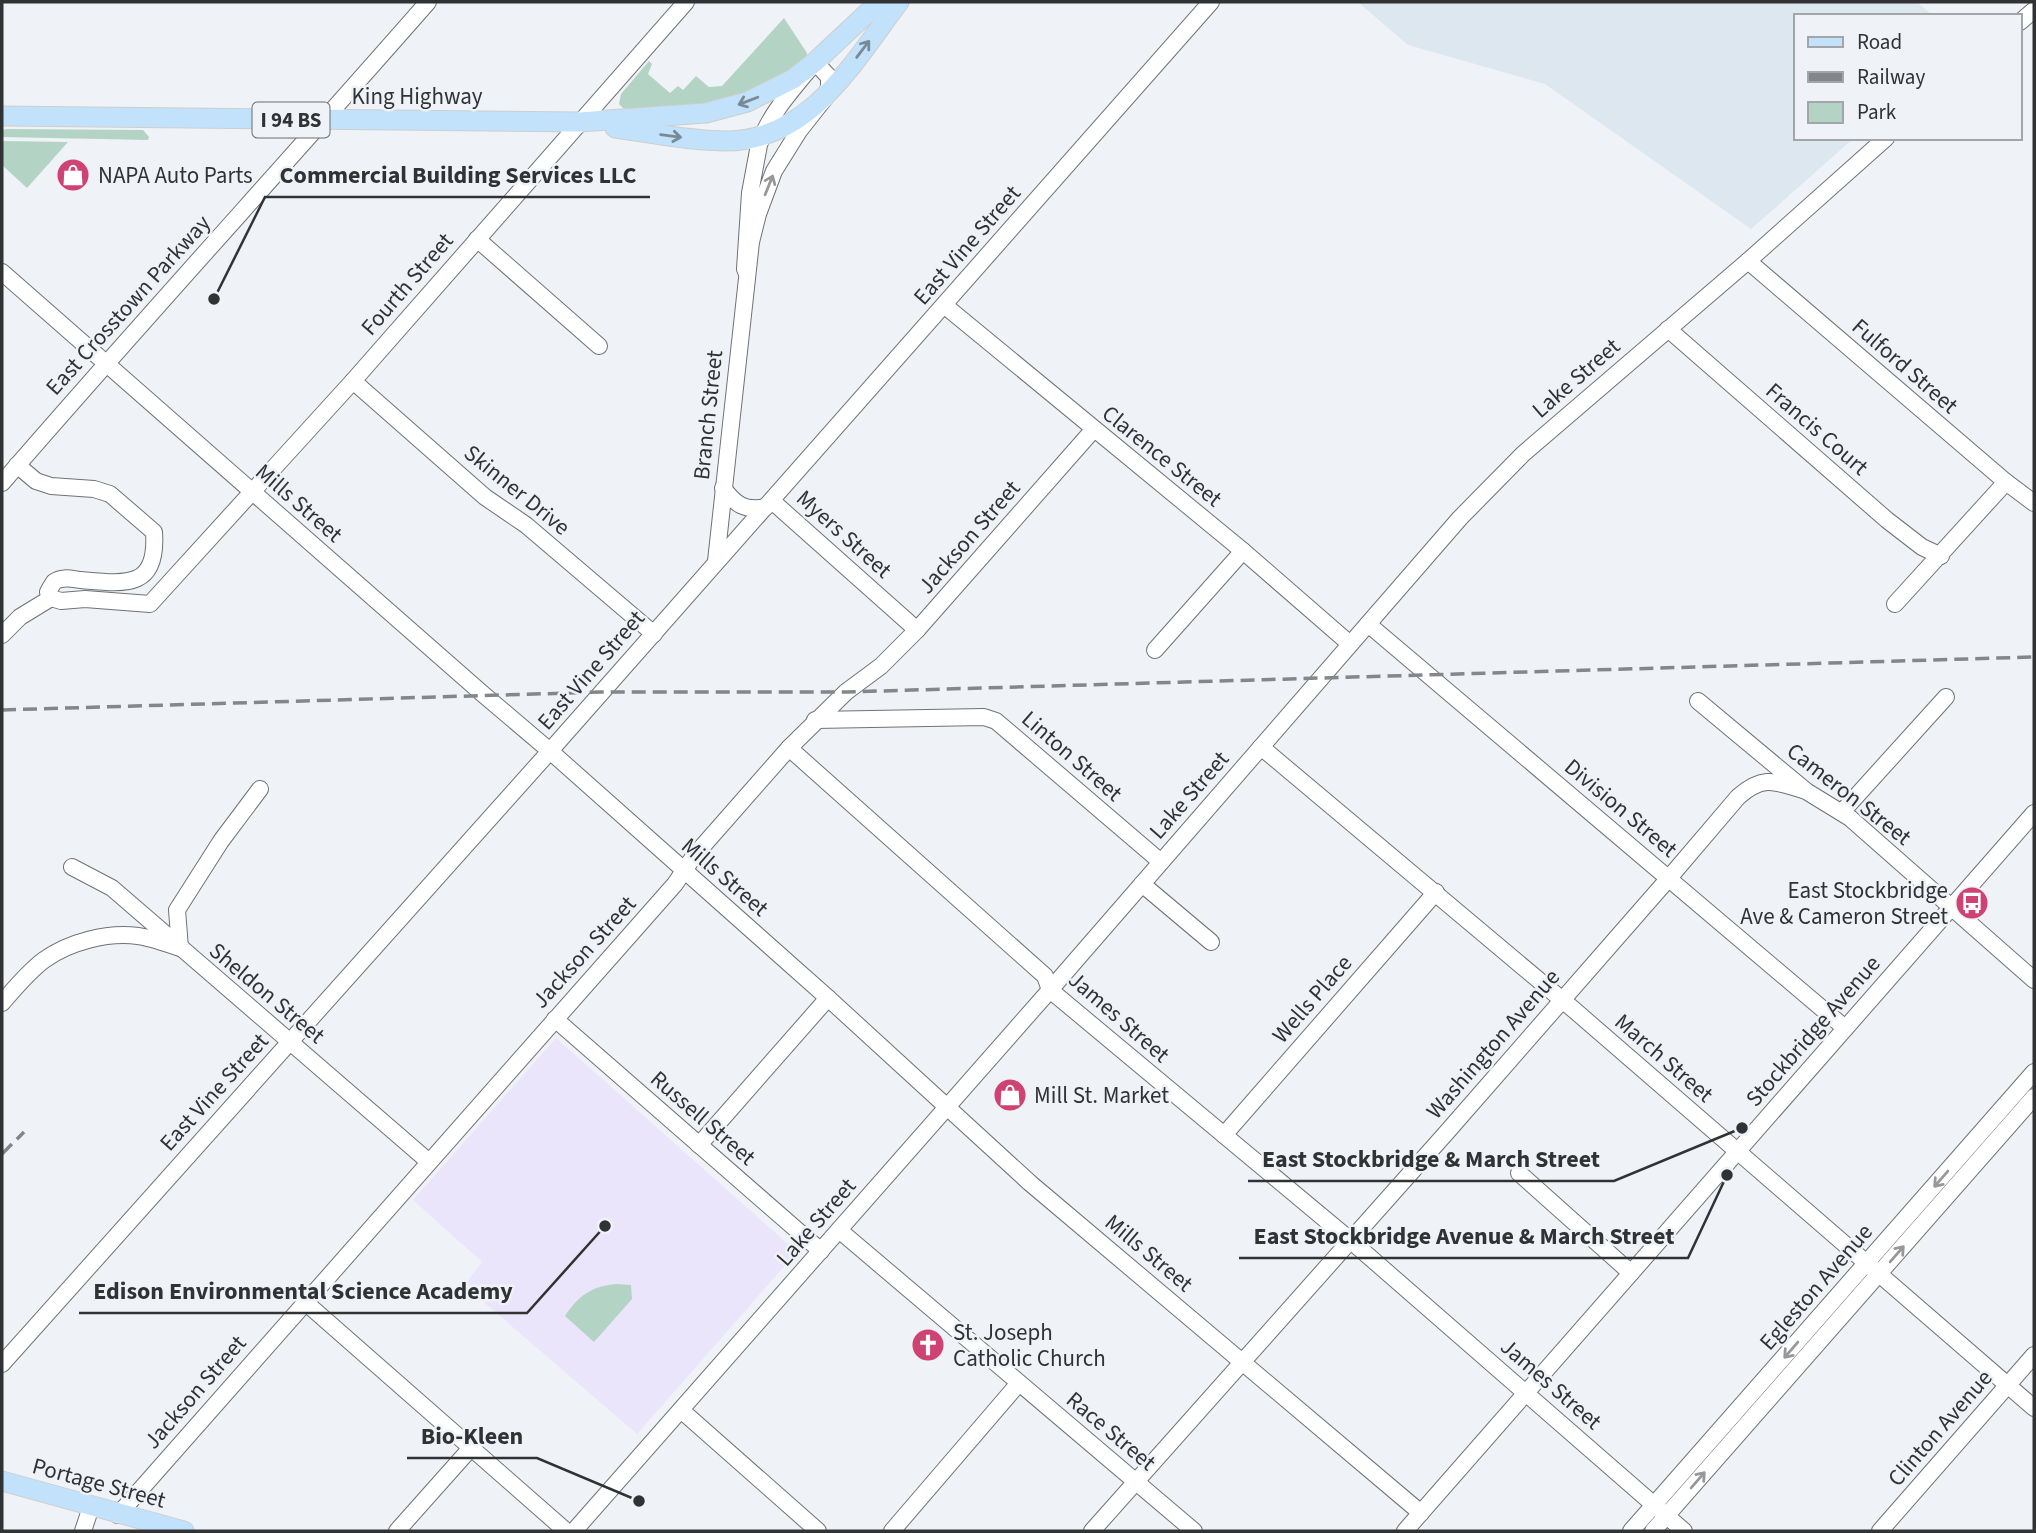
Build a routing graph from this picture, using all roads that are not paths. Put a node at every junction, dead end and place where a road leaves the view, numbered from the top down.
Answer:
1 (428, 2) edge
2 (686, 2) edge
3 (879, 2) edge
4 (899, 2) edge
5 (1211, 2) edge
6 (815, 62) junction
7 (825, 98) junction
8 (2, 116) edge
9 (325, 120) junction
10 (580, 122) junction
11 (762, 135) junction
12 (1884, 140) edge
13 (477, 239) junction
14 (1748, 261) junction
15 (2, 272) edge
16 (747, 274) junction
17 (944, 305) junction
18 (1668, 330) junction
19 (598, 346) dead end
20 (105, 363) junction
21 (353, 380) junction
22 (1094, 429) junction
23 (17, 465) junction
24 (2006, 482) junction
25 (2, 483) edge
26 (723, 488) junction
27 (251, 491) junction
28 (2034, 503) edge
29 (769, 504) junction
30 (1243, 551) junction
31 (1941, 556) junction
32 (716, 561) junction
33 (51, 598) junction
34 (1895, 604) dead end
35 (1368, 624) junction
36 (918, 630) junction
37 (654, 634) junction
38 (2, 635) edge
39 (1350, 644) junction
40 (1155, 650) dead end
41 (1945, 697) dead end
42 (1698, 701) dead end
43 (815, 720) junction
44 (1261, 747) junction
45 (789, 748) junction
46 (550, 751) junction
47 (260, 789) dead end
48 (1806, 791) junction
49 (1842, 813) junction
50 (2034, 813) edge
51 (1161, 862) junction
52 (72, 867) dead end
53 (685, 873) junction
54 (1669, 878) junction
55 (1142, 884) junction
56 (1436, 892) junction
57 (1952, 908) junction
58 (1212, 942) dead end
59 (180, 948) junction
60 (2034, 980) edge
61 (1050, 990) junction
62 (828, 998) junction
63 (1562, 1000) junction
64 (2, 1003) edge
65 (555, 1018) junction
66 (1845, 1028) junction
67 (290, 1042) junction
68 (2034, 1073) edge
69 (2034, 1097) edge
70 (948, 1106) junction
71 (1224, 1135) junction
72 (699, 1144) junction
73 (1979, 1148) junction
74 (1738, 1151) junction
75 (429, 1161) junction
76 (1519, 1173) dead end
77 (839, 1230) junction
78 (1350, 1240) junction
79 (821, 1251) junction
80 (1874, 1268) junction
81 (1631, 1273) junction
82 (305, 1302) junction
83 (2034, 1355) edge
84 (1242, 1362) junction
85 (2, 1364) edge
86 (1019, 1383) junction
87 (2008, 1385) junction
88 (1526, 1393) junction
89 (2034, 1408) edge
90 (681, 1409) junction
91 (470, 1449) junction
92 (2, 1481) edge
93 (1136, 1482) junction
94 (91, 1507) junction
95 (1660, 1510) junction
96 (1421, 1513) junction
97 (118, 1515) junction
98 (83, 1531) edge
99 (184, 1531) edge
100 (397, 1531) edge
101 (566, 1531) edge
102 (574, 1531) edge
103 (818, 1531) edge
104 (892, 1531) edge
105 (1092, 1531) edge
106 (1194, 1531) edge
107 (1405, 1531) edge
108 (1631, 1531) edge
109 (1653, 1531) edge
110 (1684, 1531) edge
111 (1880, 1531) edge

1 - 9 street, East Crosstown Parkway
2 - 10 street, Fourth Street
3 - 6 main road, King Highway / I 94 BS
7 -> 4 main road, King Highway / I 94 BS
5 - 17 street, East Vine Street
6 - 7 street
6 -> 10 main road, King Highway / I 94 BS
6 - 11 street, Branch Street
7 - 11 main road, King Highway / I 94 BS
16 -> 7 street, Branch Street
8 - 9 main road, King Highway / I 94 BS
9 - 10 main road, King Highway / I 94 BS
9 - 20 street, East Crosstown Parkway
10 -> 11 main road, King Highway / I 94 BS
10 - 13 street, Fourth Street
11 - 16 street, Branch Street
12 - 14 street, Lake Street
13 - 19 street
13 - 21 street, Fourth Street
14 - 18 street, Lake Street
14 - 24 street, Fulford Street
15 - 20 street, Mills Street
16 - 26 street, Branch Street
17 - 22 street, Clarence Street
17 - 29 street, East Vine Street
18 - 31 street, Francis Court
18 - 35 street, Lake Street
20 - 23 street, East Crosstown Parkway
20 - 27 street, Mills Street
21 - 27 street, Fourth Street
21 - 37 street, Skinner Drive
22 - 30 street, Clarence Street
22 - 36 street, Jackson Street
23 - 25 street, East Crosstown Parkway
23 - 33 street
24 - 28 street, Fulford Street
24 - 31 street
26 - 29 street
26 - 32 street, Branch Street
27 - 33 street, Fourth Street
27 - 46 street, Mills Street
29 - 32 street, East Vine Street
29 - 36 street, Myers Street
30 - 39 street, Clarence Street
30 - 40 street
31 - 34 street
32 - 37 street, East Vine Street
33 - 38 street
35 - 39 street, Lake Street
35 - 54 street, Division Street
36 - 43 street, Jackson Street
37 - 46 street, East Vine Street
39 - 44 street, Lake Street
41 - 49 street
42 - 48 street, Cameron Street
43 - 45 street, Jackson Street
43 - 51 street, Linton Street
44 - 51 street, Lake Street
44 - 56 street, March Street
45 - 53 street, Jackson Street
45 - 61 street, James Street
46 - 53 street, Mills Street
46 - 67 street, East Vine Street
47 - 59 street
48 - 49 street, Cameron Street
48 - 54 street, Washington Avenue
49 - 57 street, Cameron Street
50 - 57 street, Stockbridge Avenue
51 - 55 street, Lake Street
52 - 59 street, Sheldon Street
53 - 62 street, Mills Street
53 - 65 street, Jackson Street
54 - 63 street, Washington Avenue
54 - 66 street, Division Street
55 - 58 street
55 - 61 street, Lake Street
56 - 63 street, March Street
56 - 71 street, Wells Place
57 - 60 street, Cameron Street
57 - 66 street, Stockbridge Avenue
59 - 64 street
59 - 67 street, Sheldon Street
61 - 70 street, Lake Street
61 - 71 street, James Street
62 - 70 street, Mills Street
62 - 72 street
63 - 74 street, March Street
63 - 78 street, Washington Avenue
65 - 72 street, Russell Street
65 - 75 street, Jackson Street
66 - 74 street, Stockbridge Avenue
67 - 75 street, Sheldon Street
67 - 85 street, East Vine Street
68 - 73 street, Egleston Avenue
69 - 73 street, Egleston Avenue
70 - 77 street, Lake Street
70 - 84 street, Mills Street
71 - 78 street, James Street
72 - 79 street, Russell Street
73 - 80 street, Egleston Avenue
74 - 80 street, March Street
74 - 81 street, Stockbridge Avenue
75 - 82 street, Jackson Street
76 - 81 street
77 - 79 street, Lake Street
77 - 86 street, Race Street
78 - 84 street, Washington Avenue
78 - 88 street, James Street
79 - 90 street, Lake Street
80 - 87 street, March Street
80 - 95 street, Egleston Avenue
81 - 88 street, Stockbridge Avenue
82 - 91 street
82 - 97 street, Jackson Street
83 - 87 street, Clinton Avenue
84 - 93 street, Washington Avenue
84 - 96 street, Mills Street
86 - 93 street, Race Street
86 - 104 street
87 - 89 street, March Street
87 - 111 street, Clinton Avenue
88 - 95 street, James Street
88 - 96 street, Stockbridge Avenue
90 - 102 street, Lake Street
90 - 103 street
91 - 100 street
91 - 101 street
92 - 94 main road, Portage Street
93 - 105 street, Washington Avenue
93 - 106 street, Race Street
94 - 97 main road, Portage Street
94 - 98 street
95 - 108 street, Egleston Avenue
95 - 109 street, Egleston Avenue
95 - 110 street, James Street
96 - 107 street, Stockbridge Avenue
97 - 99 main road, Portage Street

